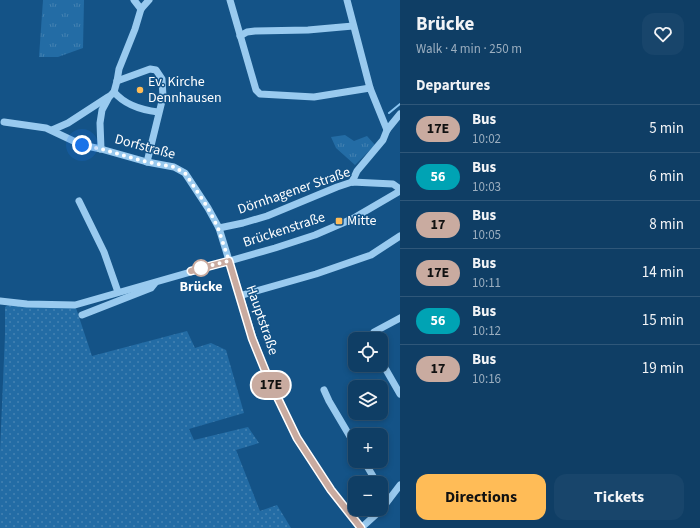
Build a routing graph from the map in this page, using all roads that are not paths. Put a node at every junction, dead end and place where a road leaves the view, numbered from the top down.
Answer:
1 (134, 0) edge
2 (150, 0) edge
3 (230, 0) edge
4 (347, 0) edge
5 (141, 9) junction
6 (353, 26) junction
7 (240, 36) junction
8 (117, 81) junction
9 (370, 88) junction
10 (111, 94) junction
11 (158, 112) junction
12 (400, 114) edge
13 (4, 122) dead end
14 (52, 130) junction
15 (387, 130) junction
16 (101, 149) junction
17 (147, 162) junction
18 (352, 182) junction
19 (400, 190) edge
20 (79, 201) dead end
21 (218, 228) junction
22 (400, 236) edge
23 (229, 261) junction
24 (157, 281) junction
25 (118, 292) junction
26 (239, 296) junction
27 (0, 301) edge
28 (82, 315) dead end
29 (399, 320) edge
30 (374, 332) edge
31 (387, 372) edge
32 (324, 390) dead end
33 (400, 394) edge
34 (348, 434) edge
35 (400, 485) edge
36 (388, 500) edge
37 (374, 516) edge
38 (361, 528) edge

1 - 5 street
2 - 5 street
3 - 7 street
4 - 6 street
5 - 8 street
6 - 7 street
6 - 9 street
7 - 9 street
8 - 10 street
8 - 11 street
9 - 15 street
10 - 11 street
10 - 14 street
10 - 16 street
11 - 17 street
12 - 15 street
13 - 14 street, Dorfstraße
14 - 16 street, Dorfstraße
15 - 18 street
16 - 17 street, Dorfstraße
17 - 21 street, Dorfstraße
18 - 19 street, Dörnhagener Straße
18 - 21 street, Dörnhagener Straße
19 - 23 street, Brückenstraße
20 - 25 street
21 - 23 street, Dorfstraße
22 - 26 street
23 - 24 street, Brückenstraße
23 - 26 street, Hauptstraße
24 - 25 street
24 - 28 street, Brückenstraße
25 - 27 street
26 - 38 street, Hauptstraße
29 - 30 street
31 - 33 street
32 - 34 street
35 - 36 street
37 - 38 street

